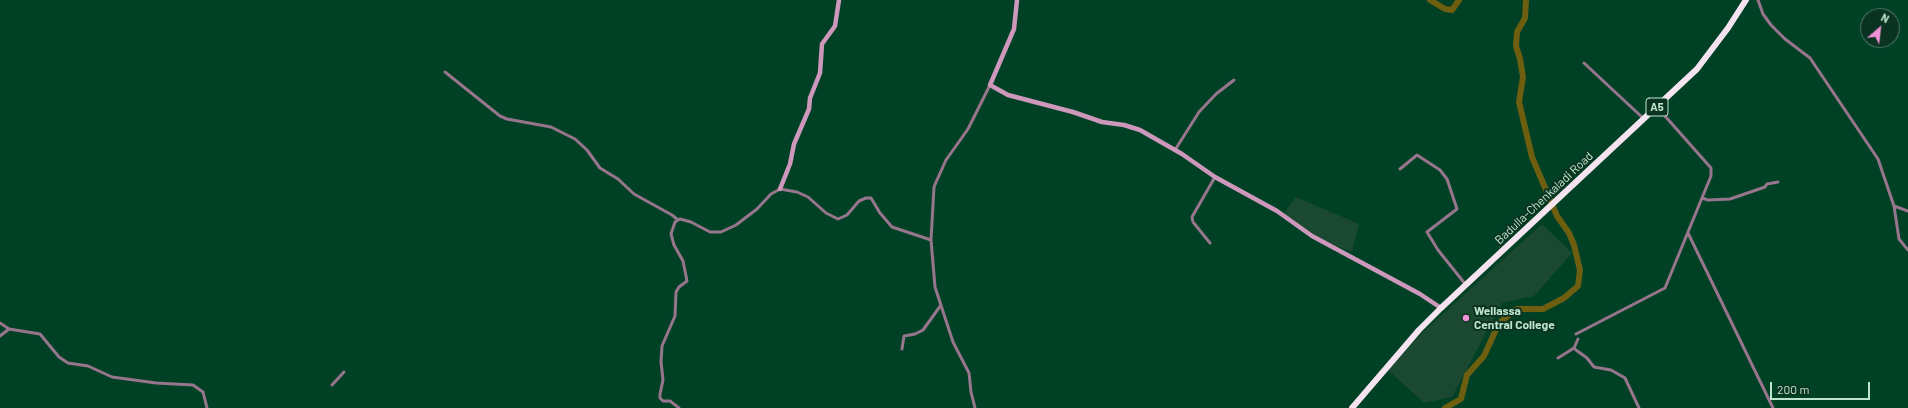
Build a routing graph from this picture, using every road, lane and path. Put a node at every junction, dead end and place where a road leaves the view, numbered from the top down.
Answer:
1 (839, 0) edge
2 (1017, 0) edge
3 (1746, 0) edge
4 (1758, 0) edge
5 (1584, 63) dead end
6 (445, 72) dead end
7 (1234, 80) dead end
8 (990, 85) junction
9 (1657, 107) junction
10 (1644, 119) junction
11 (1175, 150) junction
12 (1400, 169) dead end
13 (1215, 176) junction
14 (1778, 182) dead end
15 (780, 189) junction
16 (1702, 198) junction
17 (1894, 206) junction
18 (1908, 211) edge
19 (678, 220) junction
20 (1688, 233) junction
21 (931, 240) junction
22 (1210, 243) dead end
23 (1908, 250) edge
24 (1466, 285) junction
25 (940, 305) junction
26 (1441, 308) junction
27 (0, 323) edge
28 (9, 329) junction
29 (1576, 334) dead end
30 (0, 336) edge
31 (1578, 339) dead end
32 (1574, 348) junction
33 (902, 349) dead end
34 (1558, 358) dead end
35 (344, 372) dead end
36 (332, 385) dead end
37 (207, 408) edge
38 (679, 408) edge
39 (975, 408) edge
40 (1352, 408) edge
41 (1639, 408) edge
42 (1773, 408) edge

1 - 15 main road
2 - 8 main road
3 - 9 highway, Badulla-Chenkaladi Road / A5
4 - 17 street
5 - 10 street
6 - 19 street
7 - 11 street
8 - 11 main road
8 - 21 street
9 - 10 highway, Badulla-Chenkaladi Road / A5
9 - 16 street
10 - 24 highway, Badulla-Chenkaladi Road / A5
11 - 13 main road
12 - 24 street
13 - 22 street
13 - 26 main road
14 - 16 street
15 - 19 street
15 - 21 street
16 - 20 street
17 - 18 street
17 - 23 street
19 - 38 street
20 - 29 street
20 - 42 street
21 - 25 street
24 - 26 highway, Badulla-Chenkaladi Road / A5
25 - 33 street
25 - 39 street
26 - 40 highway, Badulla-Chenkaladi Road / A5
27 - 28 street
28 - 30 street
28 - 37 street
31 - 32 street
32 - 34 street
32 - 41 street
35 - 36 street

